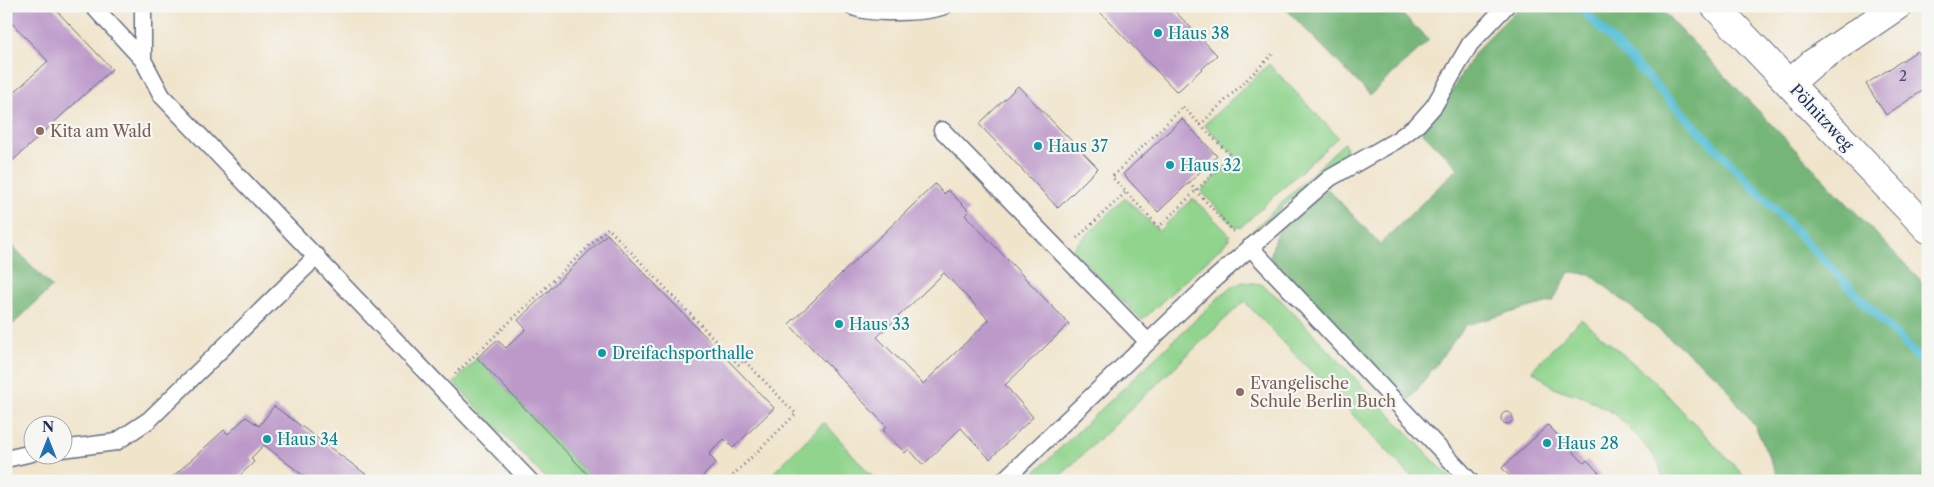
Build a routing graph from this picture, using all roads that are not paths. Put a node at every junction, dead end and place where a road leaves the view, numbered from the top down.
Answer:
1 (93, 6) edge
2 (143, 6) edge
3 (852, 6) edge
4 (944, 6) edge
5 (1506, 6) edge
6 (1715, 6) edge
7 (1897, 6) edge
8 (143, 60) junction
9 (1790, 84) junction
10 (942, 130) dead end
11 (1928, 228) edge
12 (1250, 247) junction
13 (317, 256) junction
14 (1148, 342) junction
15 (72, 448) edge
16 (22, 455) edge
17 (6, 459) edge
18 (530, 481) edge
19 (1003, 481) edge
20 (1470, 481) edge

1 - 8 lane
2 - 8 lane
3 - 4 lane
5 - 12 lane
6 - 9 street, Pölnitzweg
7 - 9 street
8 - 13 lane
9 - 11 street, Pölnitzweg
10 - 14 lane
12 - 14 lane
12 - 20 lane
13 - 15 lane
13 - 18 lane
14 - 19 lane
16 - 17 lane

